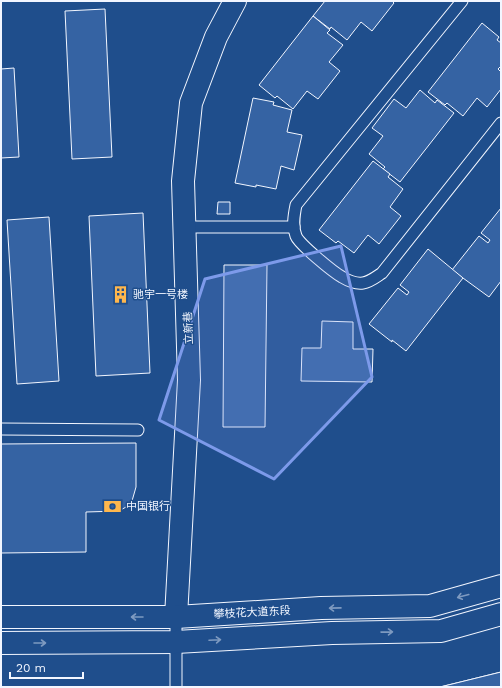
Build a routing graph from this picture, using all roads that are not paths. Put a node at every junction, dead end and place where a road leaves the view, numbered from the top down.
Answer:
1 (235, 1) edge
2 (462, 1) edge
3 (501, 123) edge
4 (184, 227) junction
5 (294, 227) junction
6 (1, 429) edge
7 (138, 430) dead end
8 (501, 586) edge
9 (501, 614) edge
10 (1, 617) edge
11 (176, 617) junction
12 (176, 642) junction
13 (1, 643) edge
14 (176, 687) edge

1 - 4 main road, 立新巷
2 - 5 lane
3 - 5 lane
4 - 5 lane
4 - 11 main road, 立新巷
6 - 7 lane
8 -> 11 main road, 攀枝花大道东段
12 -> 9 main road
11 -> 10 main road, 攀枝花大道东段
11 - 12 lane
13 -> 12 main road
12 - 14 lane

